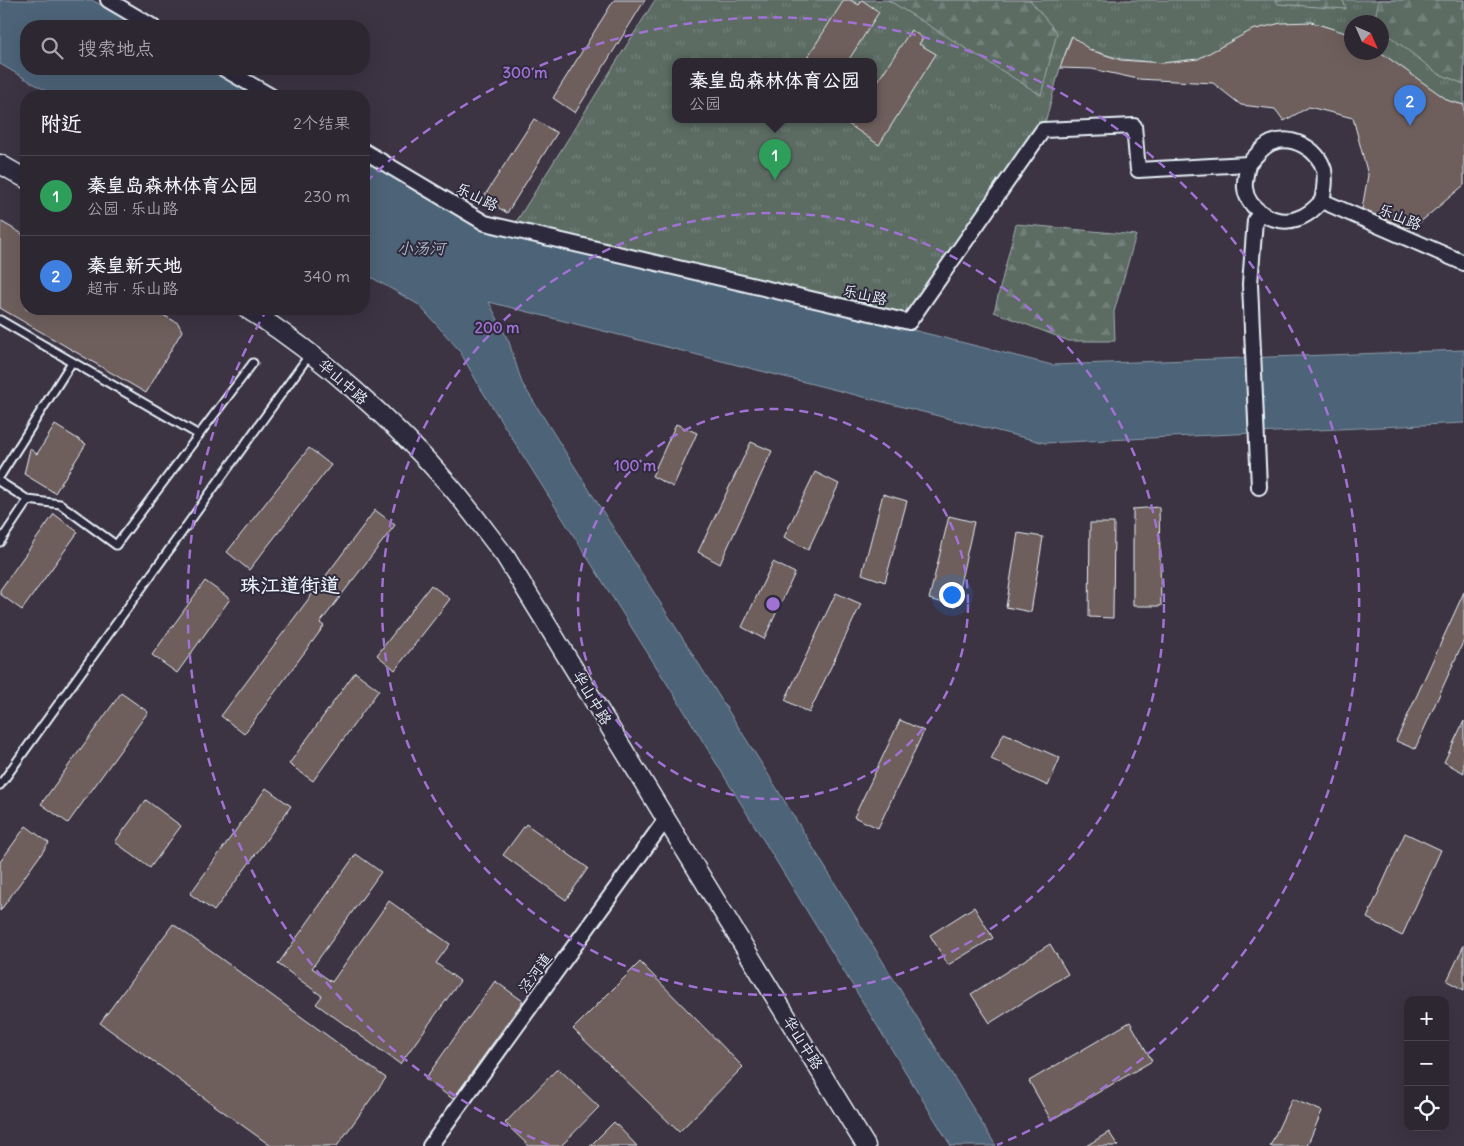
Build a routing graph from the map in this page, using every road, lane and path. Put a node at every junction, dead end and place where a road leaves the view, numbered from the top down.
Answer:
1 (108, 0) edge
2 (142, 20) edge
3 (234, 75) edge
4 (261, 90) edge
5 (370, 155) edge
6 (0, 164) edge
7 (1248, 164) junction
8 (20, 176) edge
9 (1322, 201) junction
10 (1261, 214) junction
11 (1464, 263) edge
12 (255, 315) edge
13 (0, 320) edge
14 (310, 354) junction
15 (72, 362) junction
16 (253, 362) dead end
17 (199, 435) junction
18 (0, 476) edge
19 (0, 482) edge
20 (1259, 487) dead end
21 (28, 500) junction
22 (0, 542) edge
23 (0, 785) edge
24 (666, 819) junction
25 (430, 1146) edge
26 (866, 1146) edge

1 - 2 street
3 - 4 street
5 - 7 street, 乐山路
6 - 8 street
7 - 9 street
7 - 10 street
9 - 10 street
9 - 11 street, 乐山路
10 - 20 street
12 - 14 street, 华山中路
13 - 15 lane
14 - 23 lane
14 - 24 street, 华山中路
15 - 17 lane
15 - 18 lane
16 - 17 lane
17 - 21 lane
19 - 21 lane
21 - 22 lane
24 - 25 street, 泾河道
24 - 26 street, 华山中路

